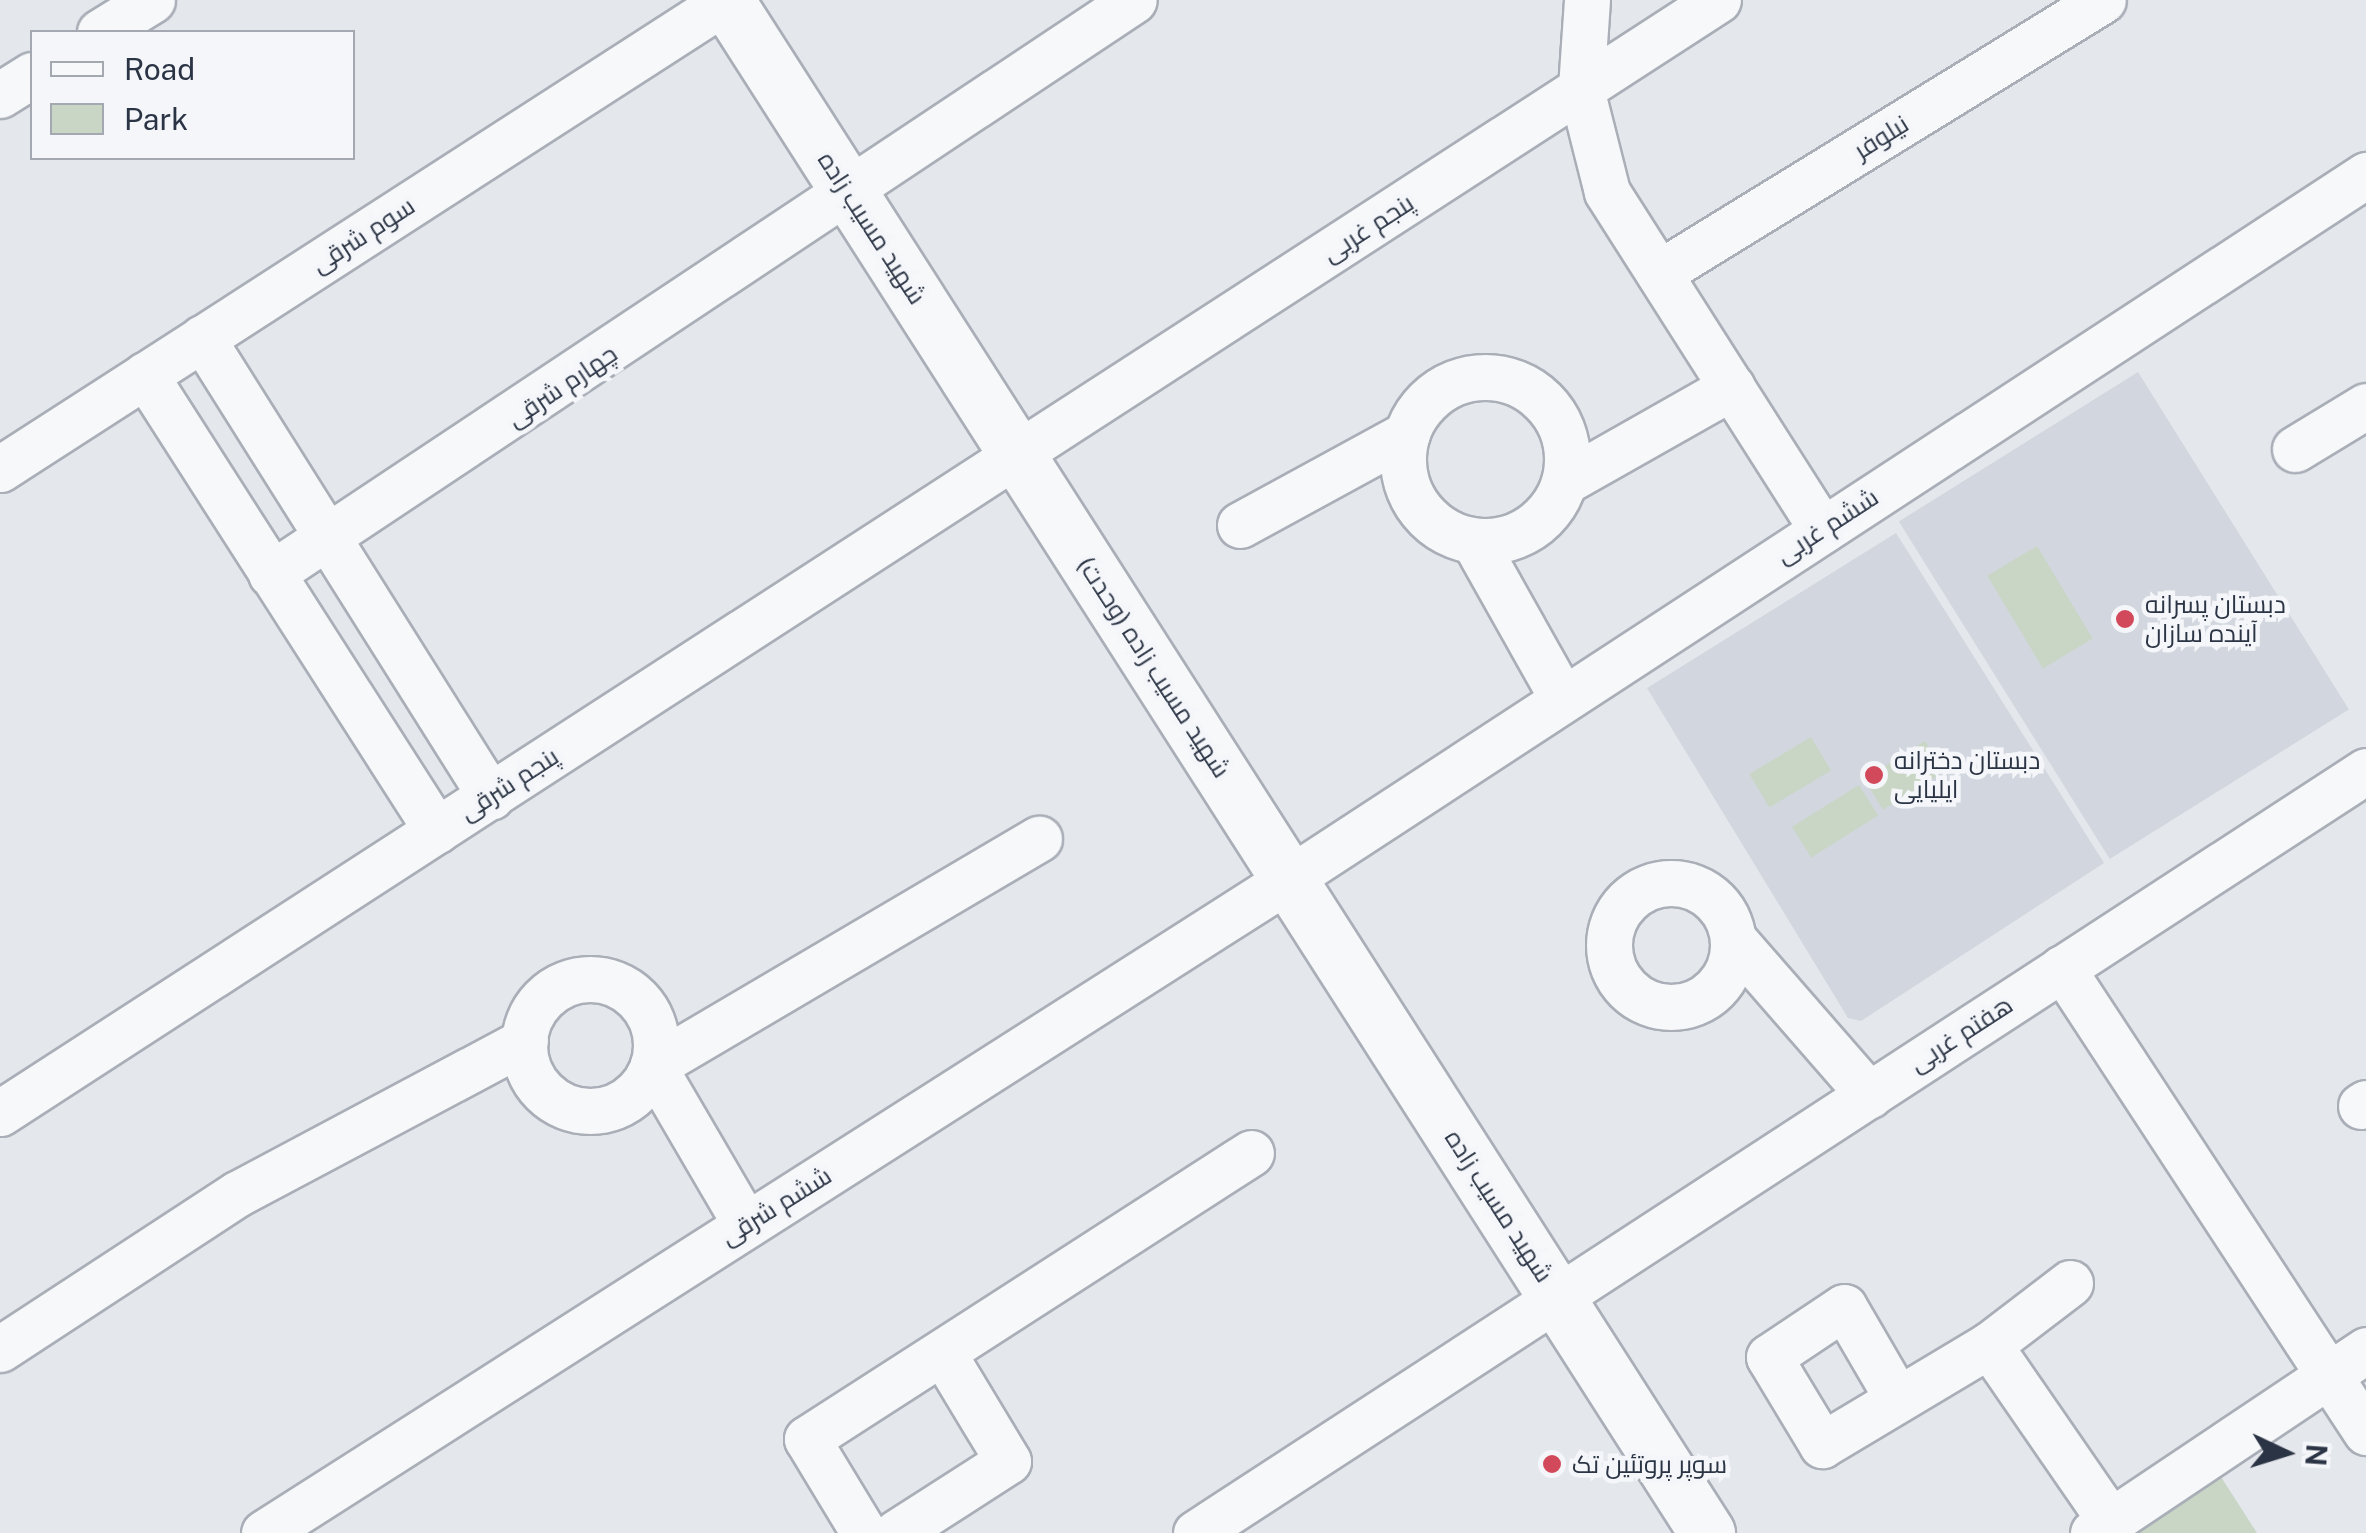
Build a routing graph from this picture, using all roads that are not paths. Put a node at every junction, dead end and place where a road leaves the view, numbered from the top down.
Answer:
1 (152, 0) edge
2 (726, 0) edge
3 (1134, 0) edge
4 (1587, 0) edge
5 (1718, 0) edge
6 (2103, 0) edge
7 (103, 30) edge
8 (30, 75) edge
9 (1581, 89) junction
10 (0, 95) edge
11 (2366, 175) edge
12 (848, 191) junction
13 (1659, 274) junction
14 (202, 338) junction
15 (146, 375) junction
16 (1732, 387) junction
17 (2366, 406) edge
18 (1407, 434) junction
19 (2295, 449) dead end
20 (1018, 456) junction
21 (0, 468) edge
22 (1564, 482) junction
23 (1240, 525) dead end
24 (1822, 530) junction
25 (328, 540) junction
26 (1474, 541) junction
27 (271, 574) junction
28 (1562, 698) junction
29 (2366, 771) edge
30 (491, 796) junction
31 (436, 831) junction
32 (1040, 839) dead end
33 (1290, 879) junction
34 (1734, 940) dead end
35 (2062, 968) junction
36 (524, 1041) junction
37 (653, 1066) junction
38 (1869, 1095) junction
39 (0, 1113) edge
40 (1251, 1154) dead end
41 (746, 1225) junction
42 (2070, 1282) dead end
43 (1558, 1298) junction
44 (1989, 1345) junction
45 (0, 1349) edge
46 (944, 1356) junction
47 (2348, 1361) edge
48 (1896, 1398) dead end
49 (2366, 1432) edge
50 (2100, 1524) edge
51 (863, 1530) edge
52 (264, 1533) edge
53 (1196, 1533) edge
54 (1707, 1533) edge

1 - 7 street
2 - 12 street, شهید مسیب زاده
2 - 14 street, سوم شرقی
3 - 12 street, چهارم شرقی
4 - 9 street
5 - 9 street, پنجم غربی
6 - 13 street, نیلوفر
8 - 10 street
9 - 13 street
9 - 20 street, پنجم غربی
11 - 24 street, ششم غربی
12 - 20 street, شهید مسیب زاده
12 - 25 street, چهارم شرقی
13 - 16 street
14 - 15 street, سوم شرقی
14 - 25 street
15 - 21 street, سوم شرقی
15 - 27 street
16 - 22 street
16 - 24 street
17 - 19 street
18 - 22 street
18 - 23 street
18 - 26 street
20 - 30 street, پنجم شرقی
20 - 33 street, شهید مسیب زاده (وحدت)
22 - 26 street
24 - 28 street, ششم غربی
25 - 27 street, چهارم شرقی
25 - 30 street
26 - 28 street
27 - 31 street
28 - 33 street, ششم غربی
29 - 35 street, هفتم غربی
30 - 31 street, پنجم شرقی
31 - 39 street, پنجم شرقی
32 - 37 street
33 - 41 street, ششم شرقی
33 - 43 street, شهید مسیب زاده
34 - 38 street
35 - 38 street, هفتم غربی
35 - 47 street
36 - 37 street
36 - 37 street
36 - 45 street
37 - 41 street
38 - 43 street, هفتم غربی
40 - 46 street
41 - 52 street, ششم شرقی
42 - 44 street
43 - 53 street, هفتم غربی
43 - 54 street, شهید مسیب زاده
44 - 48 street
44 - 50 street
46 - 51 street
46 - 51 street
47 - 49 street
47 - 50 street

